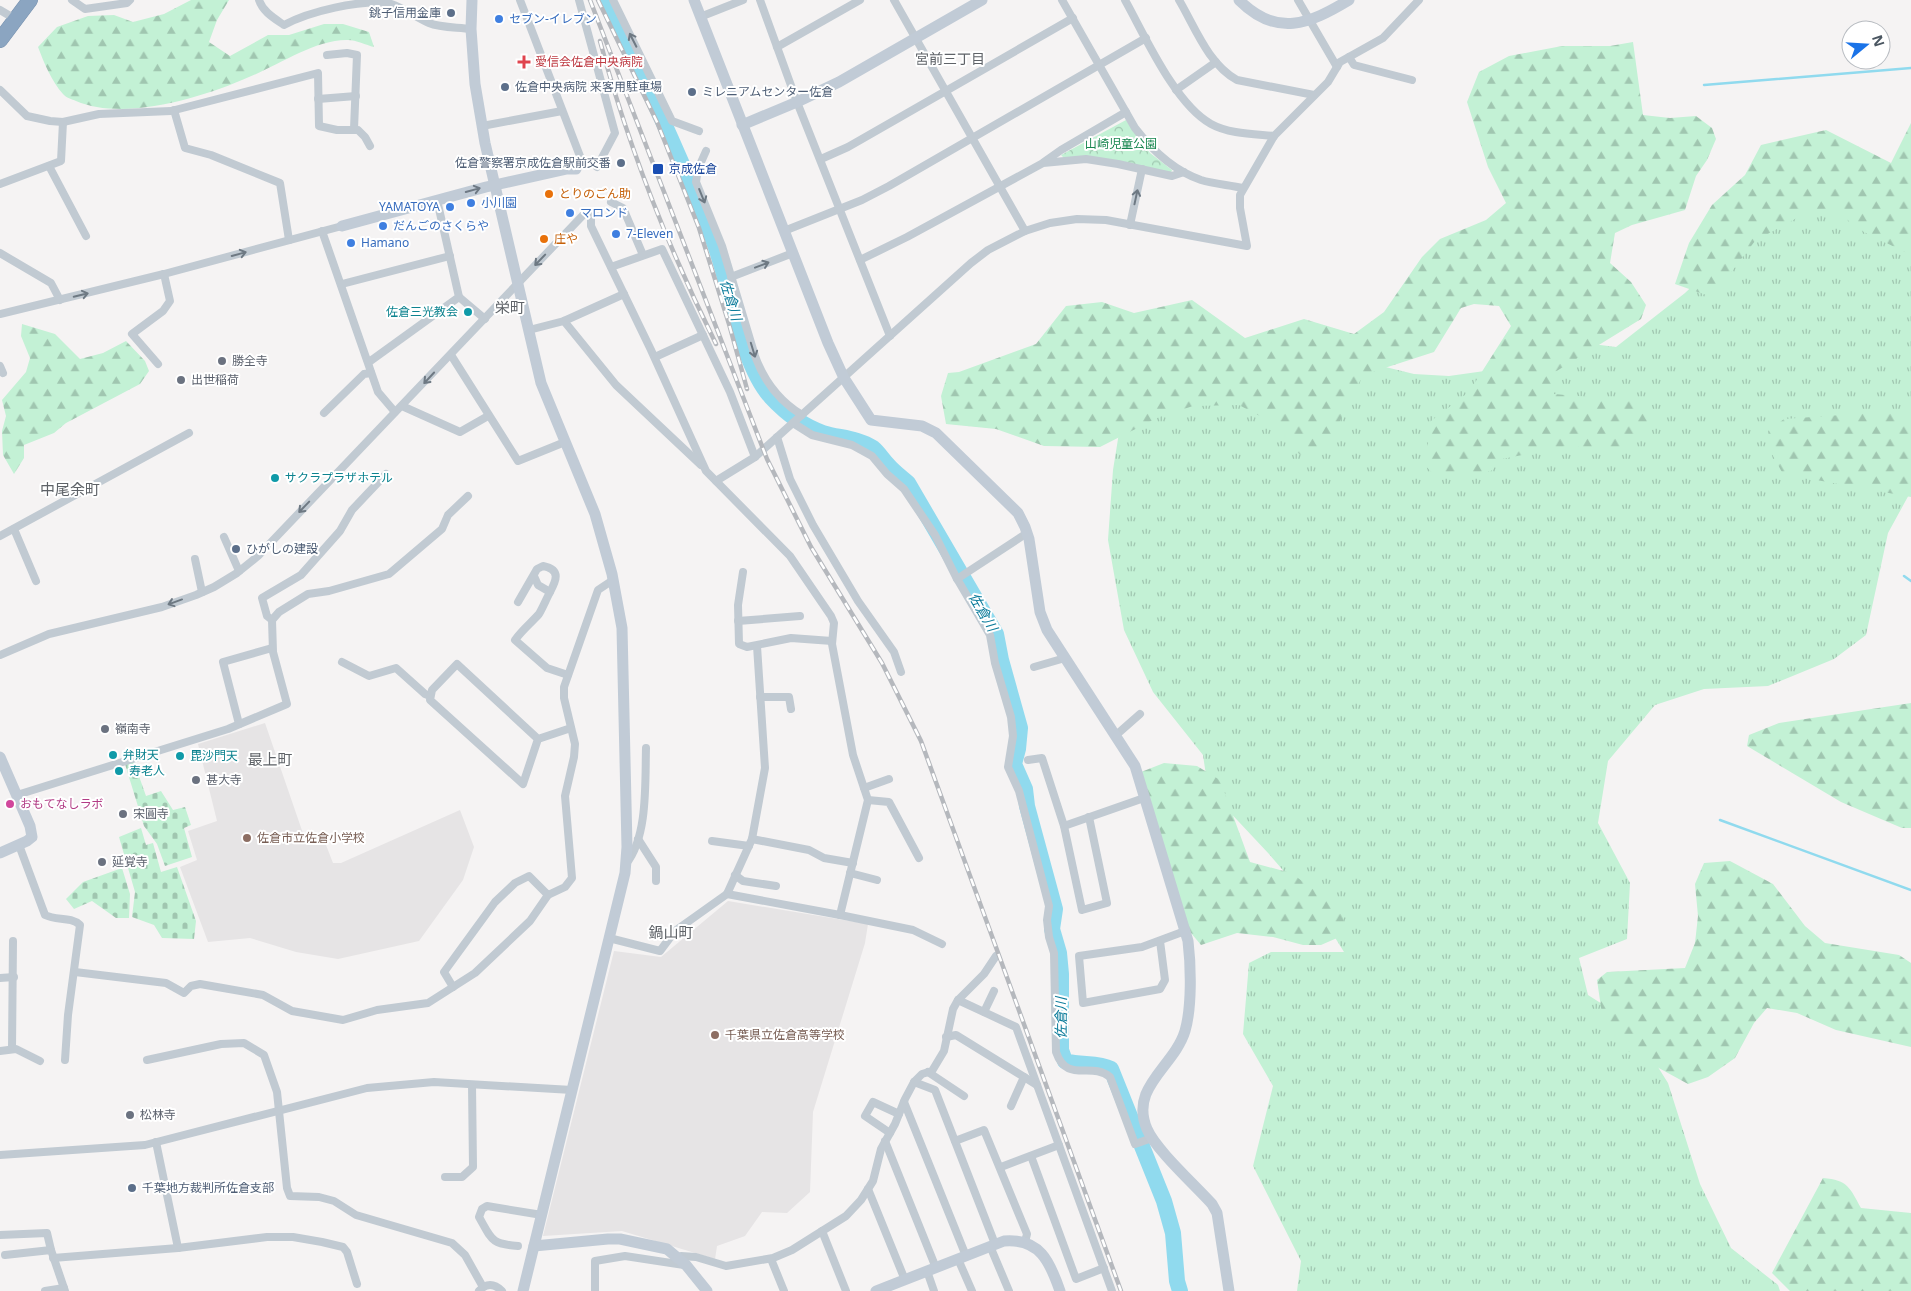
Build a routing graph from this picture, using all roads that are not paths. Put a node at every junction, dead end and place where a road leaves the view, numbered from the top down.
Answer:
1 (30, 0) edge
2 (72, 0) edge
3 (130, 0) edge
4 (259, 0) edge
5 (472, 0) edge
6 (520, 0) edge
7 (579, 0) edge
8 (612, 0) edge
9 (694, 0) edge
10 (743, 0) edge
11 (760, 0) edge
12 (860, 0) edge
13 (894, 0) edge
14 (982, 0) edge
15 (1062, 0) edge
16 (1125, 0) edge
17 (1179, 0) edge
18 (1239, 0) edge
19 (1298, 0) edge
20 (1349, 0) edge
21 (1419, 0) edge
22 (0, 10) edge
23 (700, 17) junction
24 (1073, 18) junction
25 (17, 20) junction
26 (1310, 20) junction
27 (471, 29) junction
28 (916, 38) junction
29 (1146, 38) junction
30 (0, 40) edge
31 (777, 47) junction
32 (327, 55) dead end
33 (1349, 57) junction
34 (1216, 62) junction
35 (1099, 65) junction
36 (1337, 67) junction
37 (1412, 80) dead end
38 (0, 90) edge
39 (1176, 90) junction
40 (946, 91) junction
41 (1314, 95) junction
42 (356, 96) junction
43 (318, 99) junction
44 (797, 102) junction
45 (174, 110) junction
46 (562, 111) junction
47 (1126, 112) junction
48 (62, 122) junction
49 (742, 125) junction
50 (482, 126) junction
51 (354, 129) junction
52 (699, 131) dead end
53 (1274, 136) junction
54 (973, 138) junction
55 (370, 146) dead end
56 (706, 151) dead end
57 (821, 159) junction
58 (1043, 163) junction
59 (49, 166) junction
60 (580, 166) joint
61 (597, 167) dead end
62 (1142, 169) junction
63 (1184, 172) junction
64 (0, 184) edge
65 (495, 185) junction
66 (1000, 186) junction
67 (1243, 188) junction
68 (437, 200) junction
69 (611, 202) dead end
70 (840, 209) junction
71 (1130, 225) junction
72 (342, 226) joint
73 (784, 231) junction
74 (1026, 231) junction
75 (322, 232) junction
76 (86, 236) dead end
77 (289, 240) junction
78 (0, 253) edge
79 (793, 253) junction
80 (643, 255) junction
81 (450, 256) junction
82 (860, 260) junction
83 (611, 267) junction
84 (164, 274) junction
85 (731, 277) junction
86 (342, 284) junction
87 (518, 284) junction
88 (624, 294) junction
89 (459, 297) junction
90 (60, 300) junction
91 (0, 314) edge
92 (485, 319) junction
93 (564, 322) junction
94 (529, 330) junction
95 (703, 335) junction
96 (890, 336) junction
97 (451, 355) junction
98 (655, 357) junction
99 (369, 362) junction
100 (158, 364) dead end
101 (371, 373) junction
102 (844, 378) junction
103 (402, 406) junction
104 (395, 412) junction
105 (324, 413) dead end
106 (488, 416) junction
107 (802, 416) junction
108 (793, 423) junction
109 (189, 433) dead end
110 (777, 437) junction
111 (566, 442) junction
112 (755, 457) junction
113 (705, 468) junction
114 (386, 474) dead end
115 (716, 481) junction
116 (468, 496) dead end
117 (14, 529) junction
118 (1027, 533) junction
119 (0, 536) edge
120 (224, 537) dead end
121 (195, 559) dead end
122 (238, 571) junction
123 (743, 572) dead end
124 (534, 576) junction
125 (957, 579) junction
126 (613, 580) junction
127 (36, 581) dead end
128 (202, 592) junction
129 (550, 592) junction
130 (518, 602) dead end
131 (800, 616) dead end
132 (272, 620) junction
133 (738, 621) junction
134 (832, 641) junction
135 (757, 646) junction
136 (272, 648) junction
137 (0, 655) edge
138 (1065, 658) junction
139 (342, 662) dead end
140 (1034, 667) dead end
141 (901, 672) dead end
142 (568, 675) junction
143 (430, 696) junction
144 (760, 697) junction
145 (791, 709) dead end
146 (1140, 714) dead end
147 (239, 724) junction
148 (571, 728) junction
149 (1115, 736) junction
150 (538, 739) junction
151 (646, 748) dead end
152 (1028, 760) dead end
153 (1, 764) edge
154 (889, 779) dead end
155 (864, 788) junction
156 (17, 795) junction
157 (1144, 798) junction
158 (868, 800) junction
159 (1089, 817) junction
160 (1064, 826) junction
161 (638, 839) junction
162 (712, 841) dead end
163 (750, 843) junction
164 (19, 845) junction
165 (0, 853) edge
166 (919, 858) dead end
167 (853, 863) junction
168 (625, 865) junction
169 (850, 873) junction
170 (735, 875) junction
171 (877, 880) dead end
172 (656, 881) dead end
173 (776, 886) dead end
174 (726, 894) junction
175 (548, 895) junction
176 (840, 915) junction
177 (1186, 931) junction
178 (609, 938) junction
179 (1160, 941) junction
180 (13, 942) dead end
181 (942, 944) dead end
182 (996, 956) dead end
183 (74, 972) junction
184 (14, 977) junction
185 (0, 978) edge
186 (453, 987) junction
187 (994, 991) dead end
188 (958, 1000) junction
189 (984, 1012) junction
190 (946, 1036) junction
191 (12, 1049) junction
192 (0, 1051) edge
193 (65, 1060) dead end
194 (147, 1060) dead end
195 (40, 1061) dead end
196 (928, 1072) junction
197 (1024, 1077) junction
198 (914, 1082) junction
199 (472, 1084) junction
200 (1038, 1085) junction
201 (572, 1090) junction
202 (964, 1096) dead end
203 (904, 1102) junction
204 (1011, 1106) dead end
205 (280, 1110) junction
206 (899, 1114) junction
207 (890, 1132) junction
208 (1152, 1138) junction
209 (886, 1141) junction
210 (955, 1141) junction
211 (156, 1142) junction
212 (1059, 1145) junction
213 (0, 1155) edge
214 (1031, 1156) junction
215 (1001, 1167) junction
216 (445, 1177) dead end
217 (868, 1189) junction
218 (542, 1215) junction
219 (822, 1231) junction
220 (0, 1235) edge
221 (1025, 1242) junction
222 (993, 1245) junction
223 (518, 1246) dead end
224 (534, 1246) junction
225 (178, 1248) junction
226 (52, 1254) junction
227 (6, 1255) dead end
228 (962, 1257) junction
229 (771, 1259) junction
230 (683, 1262) junction
231 (1104, 1268) junction
232 (931, 1269) junction
233 (357, 1284) dead end
234 (899, 1285) edge
235 (481, 1289) edge
236 (64, 1290) edge
237 (45, 1291) edge
238 (502, 1291) edge
239 (523, 1291) edge
240 (595, 1291) edge
241 (708, 1291) edge
242 (784, 1291) edge
243 (846, 1291) edge
244 (876, 1291) edge
245 (934, 1291) edge
246 (972, 1291) edge
247 (1008, 1291) edge
248 (1060, 1291) edge
249 (1112, 1291) edge
250 (1229, 1291) edge

1 - 25 highway
2 - 3 street
4 - 27 street
5 - 27 street
6 - 46 street
7 - 61 street
52 -> 8 street
9 - 23 street
10 - 23 street
11 - 31 street
12 - 31 street
13 - 28 street
14 - 28 street
15 - 24 street
16 - 29 street
17 - 34 street
18 - 26 street
19 - 26 street
20 - 26 street
21 - 33 street
22 - 25 street
23 - 49 street
24 - 35 street
24 - 40 street
25 - 30 highway
26 - 36 street
27 - 50 street
28 - 40 street
28 - 44 street
29 - 35 street
29 - 39 street
31 - 44 street
32 - 42 street
33 - 36 street
33 - 37 street
34 - 39 street
34 - 41 street
35 - 47 street
35 - 54 street
36 - 41 street
38 - 48 street
39 - 53 street
40 - 54 street
40 - 57 street
41 - 53 street
42 - 43 street
42 - 51 street
43 - 45 street
43 - 51 street
44 - 49 street
44 - 57 street
45 - 48 street
45 - 77 street
46 - 50 street
46 - 60 street
47 - 58 street
47 - 63 street
48 - 59 street
49 - 73 street
50 - 65 street
51 - 55 street
53 - 67 street
54 - 66 street
54 - 70 street
56 -> 85 street
57 - 70 street
58 - 62 street
58 - 66 street
59 - 64 street
59 - 76 street
60 - 65 street
62 - 63 street
71 -> 62 street
63 - 67 street
68 -> 65 street
65 - 87 street
66 - 74 street
66 - 82 street
67 - 71 street
68 - 72 street
68 - 81 street
69 - 80 street
70 - 73 street
70 - 82 street
71 - 74 street
72 - 75 street
73 - 79 street
74 - 96 street
75 - 77 street
75 - 86 street
84 -> 77 street
78 - 90 street
85 -> 79 street
79 - 102 street
80 - 83 street
80 - 95 street
81 - 86 street
81 - 89 street
82 - 96 street
83 -> 87 street
83 - 88 street
90 -> 84 street
84 - 100 street
85 -> 107 street
86 - 99 street
87 - 92 street
87 - 94 street
88 - 93 street
88 - 98 street
89 - 92 street
89 - 99 street
90 - 91 street
92 - 97 street
93 - 94 street
93 - 113 street
94 - 111 street
95 - 98 street
95 - 112 street
96 - 102 street
97 -> 103 street
97 - 106 street
98 - 113 street
99 - 101 street
101 - 104 street
101 - 105 street
102 - 107 street
102 - 118 street
103 - 104 street
103 - 106 street
104 -> 122 street
106 - 111 street
107 - 108 street
108 - 110 street
108 - 125 street
109 - 117 street
110 - 112 street
110 - 141 street
111 - 126 street
112 - 115 street
113 - 115 street
114 - 132 street
115 - 134 street
116 - 132 street
117 - 119 street
117 - 127 street
118 - 125 street
118 - 138 street
120 - 122 street
121 - 128 street
122 - 128 street
123 - 133 street
124 - 129 street
124 - 129 street
124 - 130 street
125 - 208 street
126 - 142 street
126 - 168 street
128 -> 137 street
129 - 142 street
131 - 133 street
132 - 136 street
133 - 135 street
134 - 135 street
134 - 155 street
135 - 144 street
136 - 147 street
136 - 147 street
138 - 140 street
138 - 149 street
139 - 143 street
142 - 148 street
143 - 150 street
143 - 150 street
144 - 145 street
144 - 163 street
146 - 149 street
147 - 156 street
148 - 150 street
148 - 175 street
149 - 157 street
151 - 161 street
152 - 160 street
153 - 156 street
154 - 155 street
155 - 158 street
156 - 164 street
157 - 159 street
157 - 177 street
158 - 166 street
158 - 167 street
159 - 160 street
159 - 160 street
161 - 168 street
161 - 172 street
162 - 163 street
163 - 167 street
163 - 170 street
164 - 165 street
164 - 183 street
167 - 169 street
168 - 178 street
169 - 171 street
169 - 176 street
170 - 173 street
170 - 174 street
174 - 176 street
174 - 178 street
175 - 186 street
175 - 186 street
176 - 181 street
177 - 179 street
177 - 208 street
178 - 201 street
179 - 179 street
180 - 184 street
182 - 188 street
183 - 186 street
183 - 193 street
184 - 185 street
184 - 191 street
187 - 189 street
188 - 189 street
188 - 190 street
189 - 200 street
190 - 196 street
190 - 197 street
191 - 192 street
191 - 195 street
194 - 205 street
196 - 198 street
196 - 202 street
197 - 200 street
197 - 204 street
198 - 203 street
198 - 210 street
199 - 201 street
199 - 205 street
199 - 216 street
200 - 212 street
201 - 218 street
203 - 206 street
203 - 228 street
205 - 211 street
205 - 235 street
206 - 207 street
206 - 207 street
207 - 209 street
208 - 250 street
209 - 217 street
209 - 232 street
210 - 215 street
210 - 222 street
211 - 213 street
211 - 225 street
212 - 214 street
212 - 231 street
214 - 215 street
214 - 231 street
215 - 221 street
217 - 219 street
217 - 234 street
218 - 223 street
218 - 224 street
219 - 229 street
219 - 243 street
220 - 226 street
221 - 222 street
221 - 248 street
222 - 228 street
222 - 247 street
224 - 230 street
224 - 239 street
225 - 226 street
225 - 233 street
226 - 227 street
226 - 236 street
228 - 232 street
228 - 246 street
229 - 230 street
229 - 242 street
230 - 240 street
230 - 241 street
231 - 249 street
232 - 234 street
232 - 245 street
234 - 244 street
235 - 238 street
236 - 237 street

